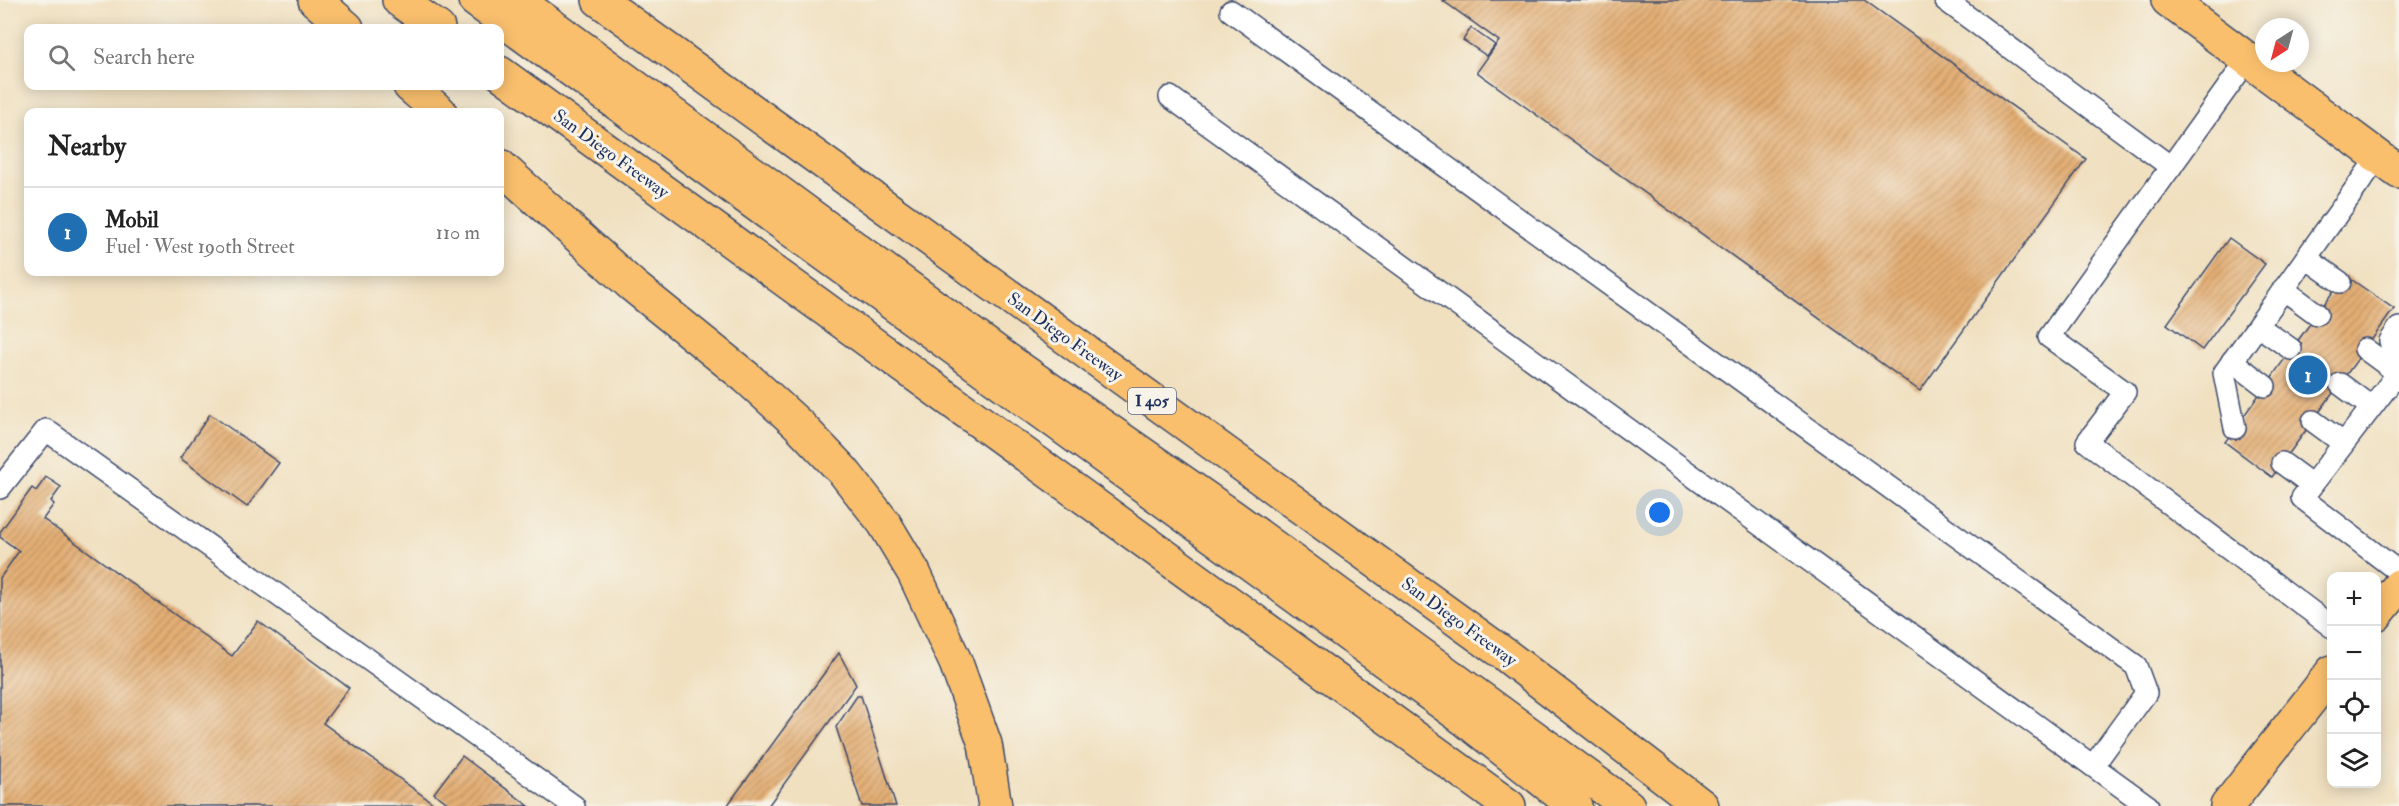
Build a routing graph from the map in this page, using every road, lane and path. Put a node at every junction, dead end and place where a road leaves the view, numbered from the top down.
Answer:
1 (315, 0) edge
2 (399, 0) edge
3 (475, 0) edge
4 (517, 0) edge
5 (599, 0) edge
6 (1945, 0) edge
7 (2168, 0) edge
8 (1231, 11) dead end
9 (342, 24) edge
10 (432, 24) edge
11 (2248, 59) junction
12 (504, 76) edge
13 (415, 90) edge
14 (1170, 97) dead end
15 (435, 108) edge
16 (2389, 165) edge
17 (2170, 167) junction
18 (504, 170) edge
19 (2306, 258) junction
20 (2340, 282) dead end
21 (2283, 289) junction
22 (2317, 314) dead end
23 (2396, 323) edge
24 (2258, 326) junction
25 (2291, 349) dead end
26 (2365, 349) dead end
27 (2232, 361) junction
28 (2398, 374) edge
29 (2340, 384) dead end
30 (2265, 386) dead end
31 (2372, 407) junction
32 (2313, 421) dead end
33 (2235, 428) dead end
34 (2343, 443) junction
35 (2282, 463) dead end
36 (2312, 486) junction
37 (0, 488) edge
38 (2399, 572) edge
39 (2399, 586) edge
40 (2381, 609) edge
41 (2330, 626) edge
42 (2327, 677) edge
43 (2093, 766) junction
44 (574, 806) edge
45 (995, 806) edge
46 (1509, 806) edge
47 (1575, 806) edge
48 (1628, 806) edge
49 (1702, 806) edge
50 (2148, 806) edge
51 (2227, 806) edge

1 - 9 main road
2 - 10 main road
3 - 47 main road
4 - 48 main road
5 - 49 main road, San Diego Freeway / I 405
6 - 17 lane
7 - 11 main road
8 - 43 lane
11 - 16 main road
11 - 17 lane
12 - 46 main road, San Diego Freeway
13 - 15 main road
14 - 43 lane
16 - 19 lane
17 - 41 lane
18 - 45 main road
19 - 20 lane
19 - 21 lane
21 - 22 lane
21 - 24 lane
23 - 28 lane
24 - 25 lane
24 - 27 lane
26 - 28 lane
27 - 30 lane
27 - 33 lane
28 - 31 lane
29 - 31 lane
31 - 34 lane
32 - 34 lane
34 - 36 lane
35 - 36 lane
36 - 38 lane
37 - 44 lane
39 - 40 main road
42 - 51 main road
43 - 50 lane

